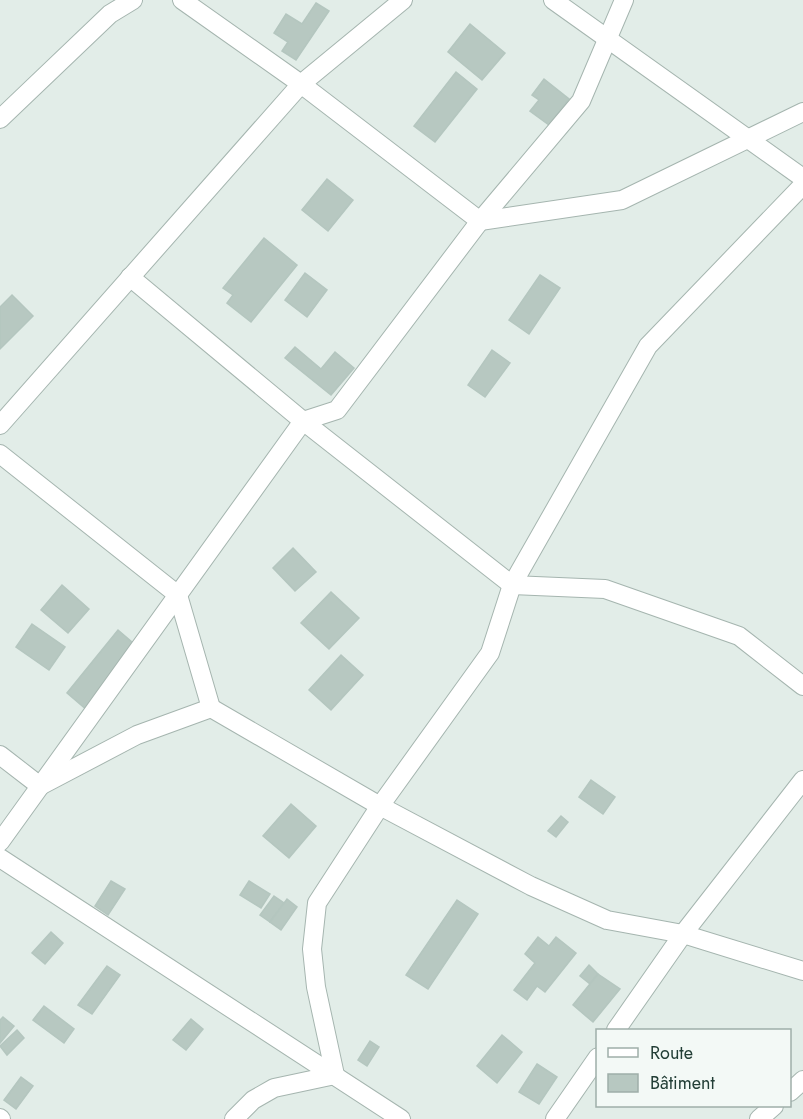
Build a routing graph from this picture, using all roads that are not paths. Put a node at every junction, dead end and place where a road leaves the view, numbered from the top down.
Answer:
1 (133, 0) edge
2 (182, 0) edge
3 (403, 0) edge
4 (553, 0) edge
5 (624, 0) edge
6 (608, 39) junction
7 (301, 84) junction
8 (803, 112) edge
9 (0, 119) edge
10 (748, 139) junction
11 (803, 178) edge
12 (803, 185) edge
13 (480, 221) junction
14 (130, 277) junction
15 (303, 421) junction
16 (0, 425) edge
17 (0, 454) edge
18 (512, 585) junction
19 (178, 595) junction
20 (803, 686) edge
21 (211, 708) junction
22 (0, 755) edge
23 (803, 780) edge
24 (40, 786) junction
25 (380, 806) junction
26 (0, 842) edge
27 (0, 858) edge
28 (683, 934) junction
29 (803, 971) edge
30 (617, 1029) edge
31 (596, 1058) edge
32 (335, 1075) junction
33 (803, 1080) edge
34 (791, 1090) edge
35 (773, 1107) edge
36 (234, 1119) edge
37 (401, 1119) edge
38 (555, 1119) edge
39 (759, 1119) edge

1 - 9 street
2 - 7 street
3 - 7 street
4 - 6 street
5 - 6 street
6 - 10 street
6 - 13 street
7 - 13 street
7 - 14 street
8 - 10 street
10 - 11 street
10 - 13 street
12 - 18 street
13 - 15 street
14 - 15 street
14 - 16 street
15 - 18 street
15 - 19 street
17 - 19 street
18 - 20 street
18 - 25 street
19 - 21 street
19 - 24 street
21 - 24 street
21 - 25 street
22 - 24 street
23 - 28 street
24 - 26 street
25 - 28 street
25 - 32 street
27 - 32 street
28 - 29 street
28 - 30 street
31 - 38 street
32 - 36 street
32 - 37 street
33 - 34 street
35 - 39 street

